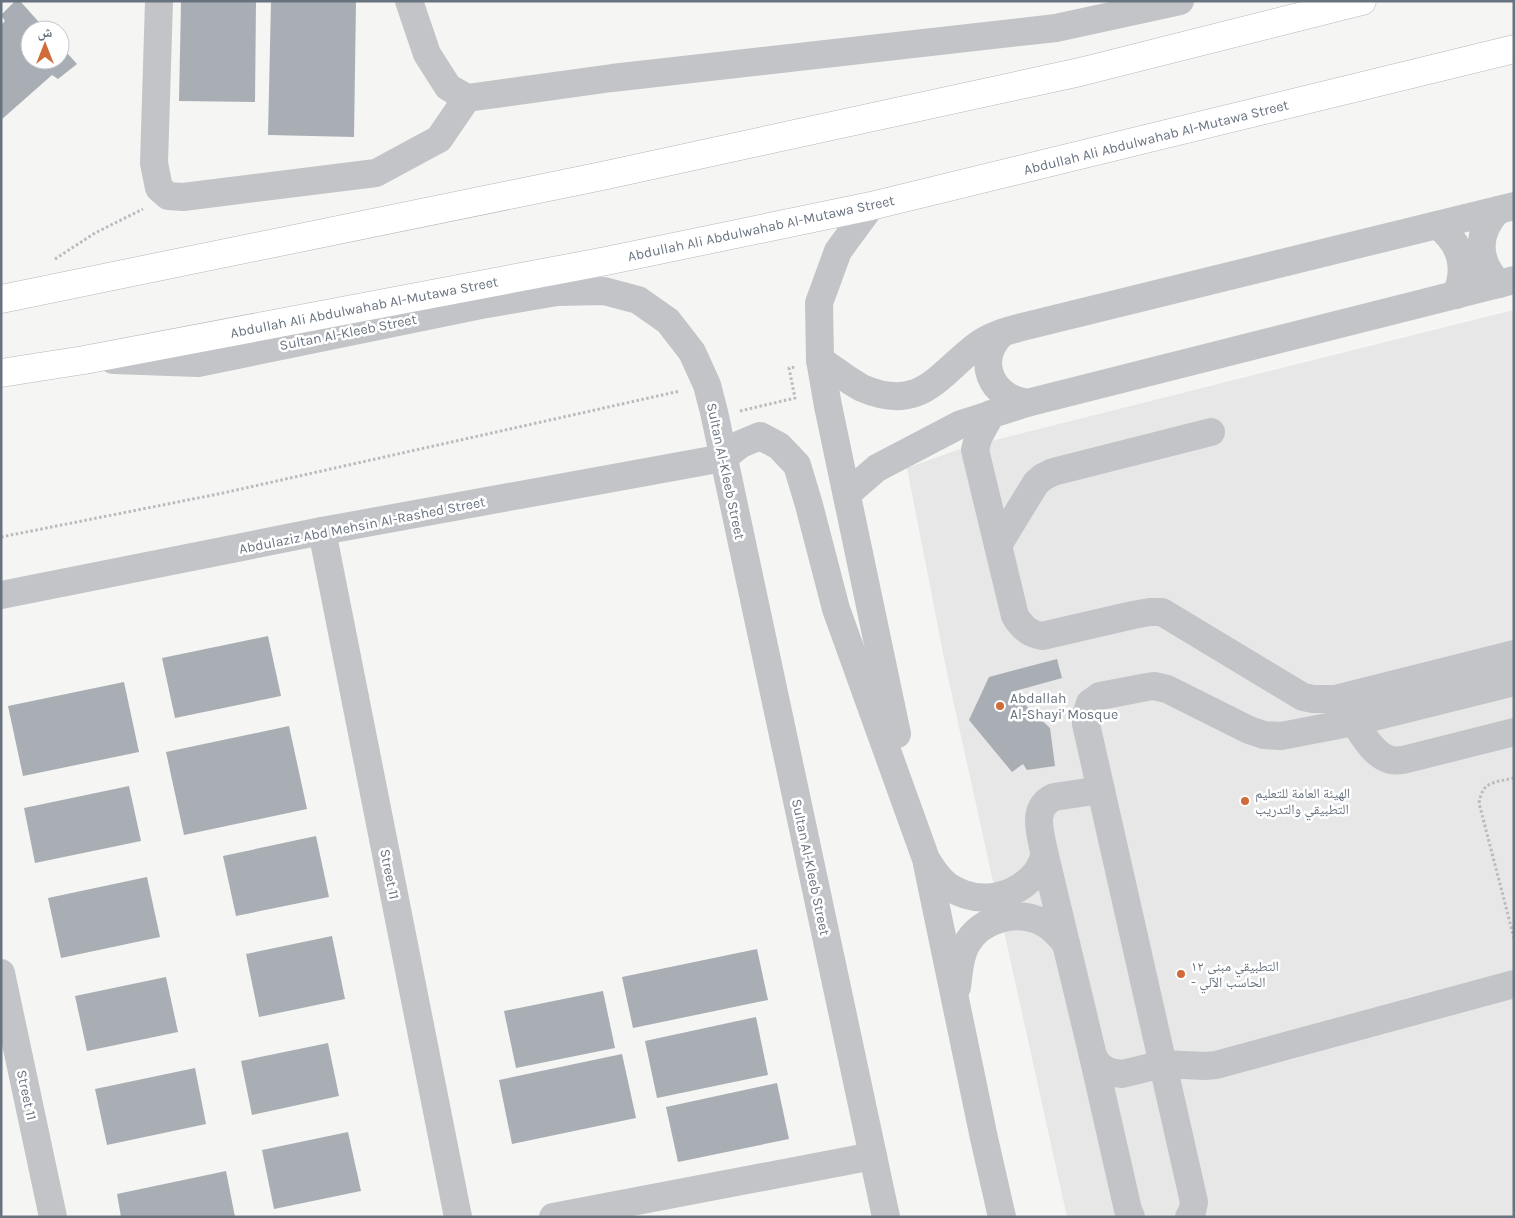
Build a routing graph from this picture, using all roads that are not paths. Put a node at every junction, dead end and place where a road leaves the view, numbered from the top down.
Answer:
1 (159, 1) edge
2 (409, 1) edge
3 (1180, 1) edge
4 (1362, 1) edge
5 (1514, 49) edge
6 (466, 98) junction
7 (871, 206) junction
8 (1506, 208) edge
9 (1437, 225) junction
10 (1506, 282) edge
11 (1456, 295) junction
12 (1, 299) edge
13 (1002, 333) junction
14 (84, 360) junction
15 (820, 360) junction
16 (1, 373) edge
17 (1027, 403) junction
18 (990, 414) junction
19 (1211, 432) dead end
20 (723, 458) junction
21 (847, 494) junction
22 (322, 532) junction
23 (998, 545) junction
24 (1, 595) edge
25 (1514, 654) edge
26 (1514, 682) edge
27 (1354, 722) junction
28 (1514, 732) edge
29 (1101, 790) junction
30 (1045, 856) junction
31 (926, 859) junction
32 (1066, 944) junction
33 (1, 973) edge
34 (1514, 984) edge
35 (955, 1000) junction
36 (1093, 1056) junction
37 (1163, 1064) junction
38 (873, 1156) junction
39 (53, 1217) edge
40 (458, 1217) edge
41 (553, 1217) edge
42 (886, 1217) edge
43 (1002, 1217) edge
44 (1131, 1217) edge
45 (1189, 1217) edge

1 - 6 street
2 - 6 street
3 - 6 street
4 - 12 main road
5 - 7 main road, Abdullah Ali Abdulwahab Al-Mutawa Street
7 - 14 main road, Abdullah Ali Abdulwahab Al-Mutawa Street
7 - 15 street
8 - 9 street
8 - 10 street
9 - 11 street
9 - 13 street
10 - 11 street
11 - 17 street
13 - 15 street
13 - 17 street
14 - 16 main road, Abdullah Ali Abdulwahab Al-Mutawa Street
14 - 20 street, Sultan Al-Kleeb Street
15 - 21 street
17 - 18 street
18 - 21 street
18 - 23 street
19 - 23 street
20 - 22 street, Abdulaziz Abd Mehsin Al-Rashed Street
20 - 31 street
20 - 38 street, Sultan Al-Kleeb Street
21 - 31 street
22 - 24 street, Abdulaziz Abd Mehsin Al-Rashed Street
22 - 40 street, Street 11
23 - 25 street
26 - 27 street
27 - 28 street
27 - 29 street
29 - 30 street
29 - 37 street
30 - 31 street
30 - 32 street
31 - 35 street
32 - 35 street
32 - 36 street
33 - 39 street, Street 11
34 - 37 street
35 - 43 street
36 - 37 street
36 - 44 street
37 - 45 street
38 - 41 street
38 - 42 street, Sultan Al-Kleeb Street

